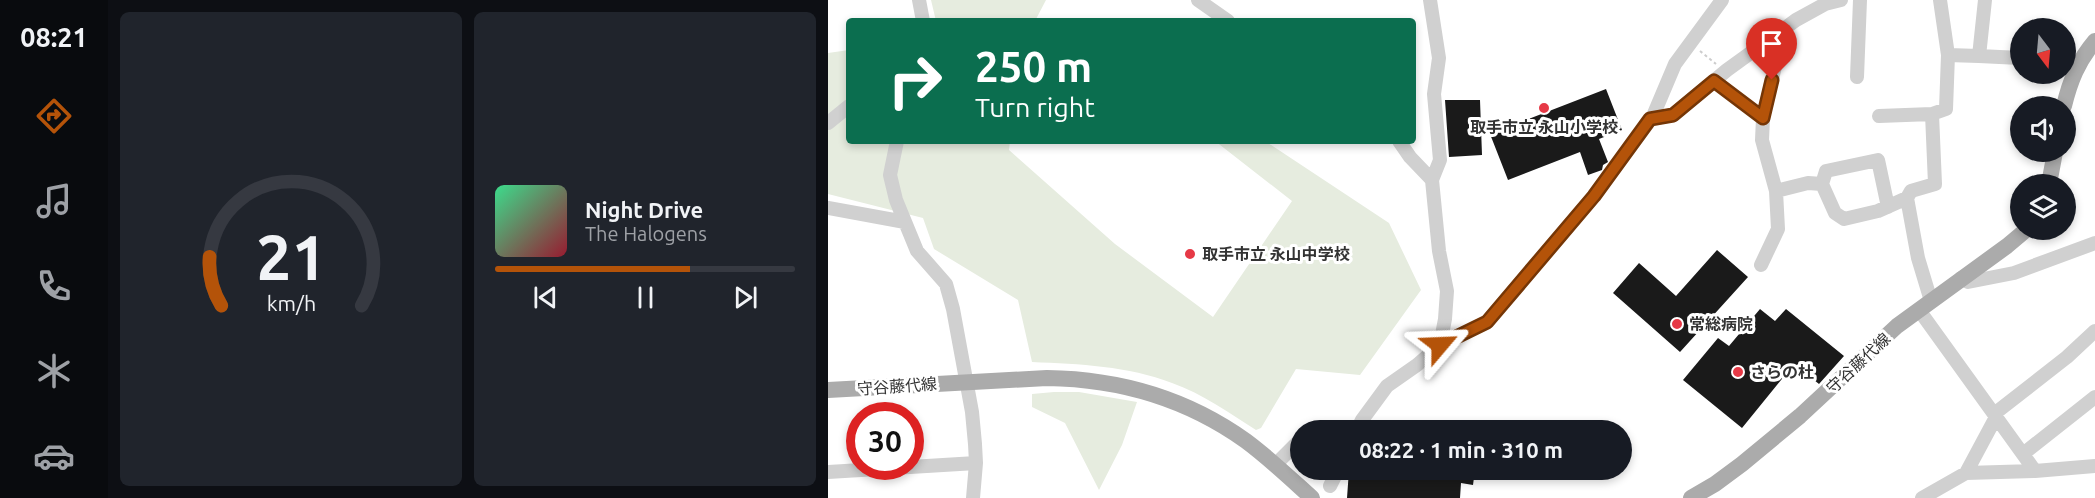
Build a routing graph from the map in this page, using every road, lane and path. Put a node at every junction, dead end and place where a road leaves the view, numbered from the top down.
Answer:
1 (919, 0) edge
2 (1198, 0) edge
3 (1430, 0) edge
4 (1722, 0) edge
5 (1841, 0) edge
6 (1860, 0) edge
7 (1940, 0) edge
8 (1985, 0) edge
9 (922, 18) edge
10 (1224, 18) edge
11 (1777, 35) junction
12 (1690, 43) junction
13 (2094, 44) edge
14 (1948, 55) junction
15 (1980, 56) junction
16 (2010, 58) edge
17 (2076, 65) edge
18 (1726, 72) junction
19 (1857, 77) dead end
20 (1714, 81) junction
21 (846, 108) edge
22 (1932, 114) junction
23 (1879, 116) dead end
24 (1763, 118) junction
25 (1650, 119) junction
26 (828, 123) edge
27 (896, 144) edge
28 (1401, 144) edge
29 (1432, 180) junction
30 (1822, 184) junction
31 (1776, 191) junction
32 (1907, 198) junction
33 (1888, 207) junction
34 (828, 208) edge
35 (905, 222) junction
36 (2014, 240) edge
37 (2095, 243) edge
38 (1761, 265) dead end
39 (1961, 278) junction
40 (1925, 305) junction
41 (2095, 331) edge
42 (1440, 345) junction
43 (966, 382) junction
44 (828, 390) edge
45 (2095, 397) edge
46 (1995, 416) junction
47 (1362, 420) edge
48 (1290, 450) edge
49 (2023, 454) junction
50 (976, 463) junction
51 (1275, 465) junction
52 (2095, 466) edge
53 (2035, 471) junction
54 (828, 472) edge
55 (1966, 473) junction
56 (1333, 480) edge
57 (1330, 486) dead end
58 (973, 498) edge
59 (1312, 498) edge
60 (1691, 498) edge
61 (1922, 498) edge

1 - 9 street
2 - 10 street
3 - 29 street
4 - 12 street
5 - 11 street
6 - 19 street
7 - 14 street
8 - 15 street
11 - 18 street
11 - 24 street
12 - 18 path
12 - 25 street
13 - 17 main road
14 - 15 street
14 - 22 street
15 - 16 street
18 - 20 street
20 - 24 street
20 - 25 street
21 - 26 street
22 - 23 street
22 - 32 street
24 - 31 street
25 - 42 street
27 - 35 street
28 - 29 street
29 - 42 street
30 - 31 street
30 - 33 street
30 - 33 street
31 - 38 street
32 - 33 street
32 - 40 street
34 - 35 street
35 - 43 street
36 - 39 main road, 守谷藤代線
37 - 39 street
39 - 40 main road, 守谷藤代線
40 - 46 street
40 - 60 main road, 守谷藤代線
41 - 46 street
42 - 47 street
43 - 44 main road, 守谷藤代線
43 - 50 street
43 - 51 main road, 守谷藤代線
45 - 49 street
46 - 49 street
46 - 55 street
48 - 51 street
49 - 53 street
50 - 54 street
50 - 58 street
51 - 59 main road, 守谷藤代線
52 - 53 street
53 - 55 street
55 - 61 street
56 - 57 street

